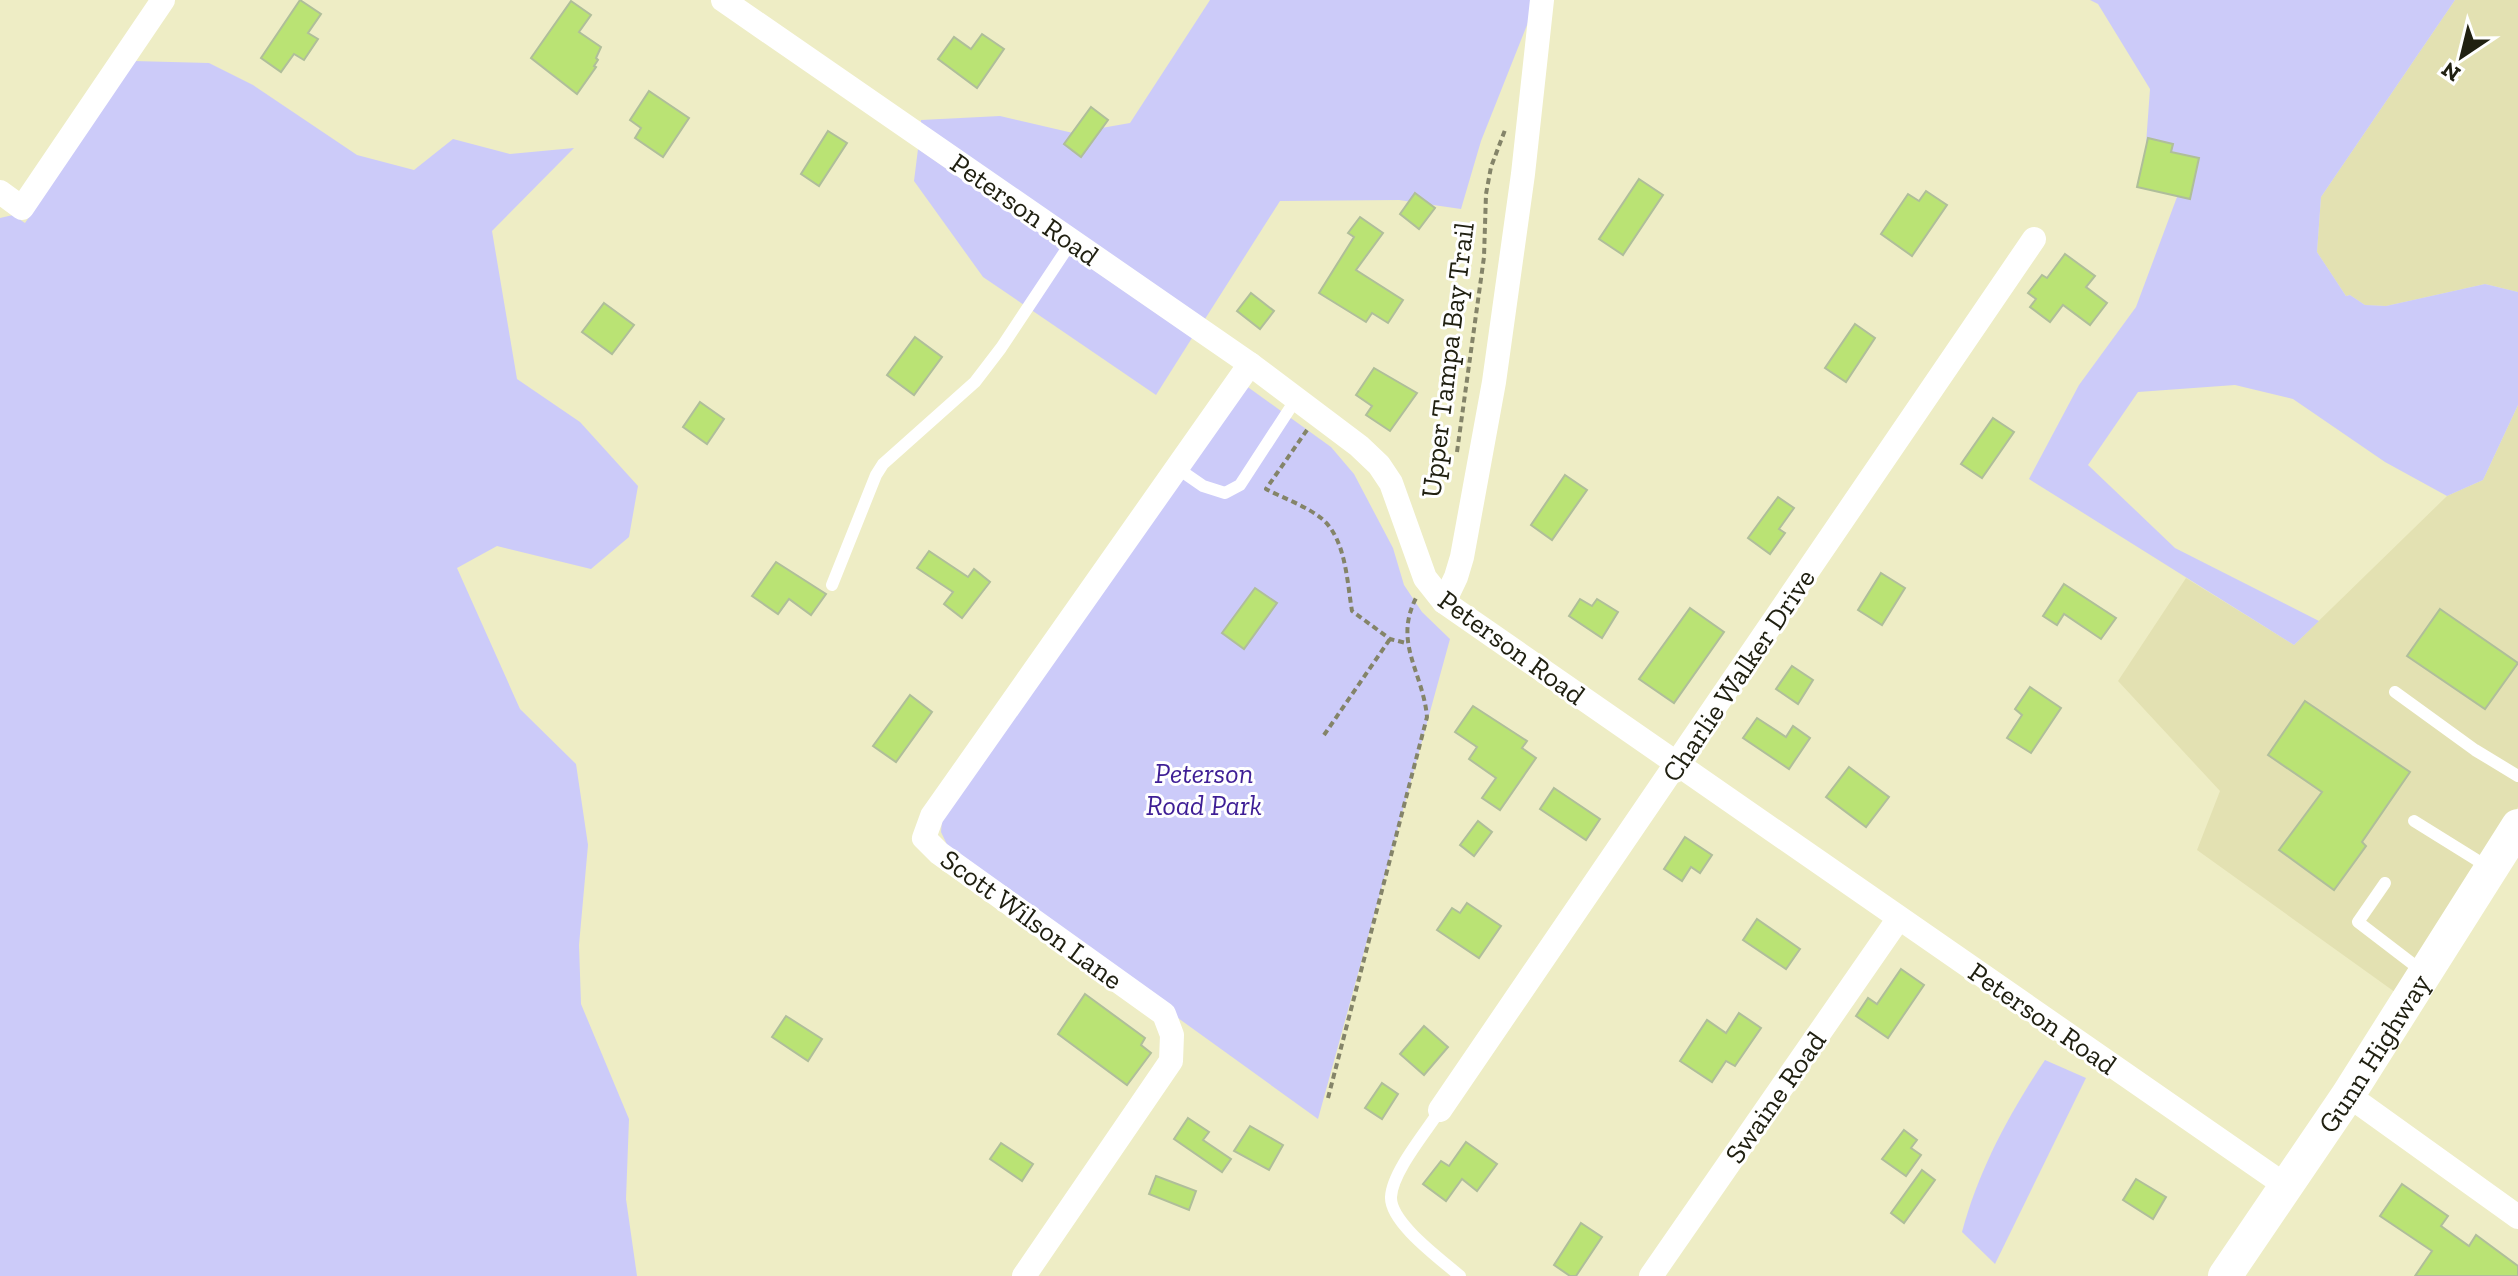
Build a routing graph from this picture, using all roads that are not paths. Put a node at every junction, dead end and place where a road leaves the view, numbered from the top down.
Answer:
1 (163, 0) edge
2 (723, 0) edge
3 (1542, 0) edge
4 (0, 192) edge
5 (2034, 239) dead end
6 (1072, 241) junction
7 (1250, 364) junction
8 (1296, 399) junction
9 (1177, 468) junction
10 (832, 585) dead end
11 (1444, 602) junction
12 (2395, 692) dead end
13 (1677, 765) junction
14 (2518, 776) edge
15 (2414, 821) dead end
16 (2518, 826) edge
17 (2491, 869) junction
18 (2385, 883) dead end
19 (1899, 918) junction
20 (2425, 973) junction
21 (2348, 1095) junction
22 (1440, 1110) joint
23 (2286, 1186) junction
24 (2518, 1217) edge
25 (1024, 1276) edge
26 (1460, 1276) edge
27 (1651, 1276) edge
28 (2225, 1276) edge

1 - 4 street
2 - 6 street, Peterson Road
3 - 11 street
5 - 13 street, Charlie Walker Drive
6 - 7 street, Peterson Road
6 - 10 lane
7 - 8 street, Peterson Road
7 - 9 street, Scott Wilson Lane
8 - 9 lane
8 - 11 street, Peterson Road
9 - 25 street, Scott Wilson Lane
11 - 13 street, Peterson Road
12 - 14 lane
13 - 19 street, Peterson Road
13 - 22 street, Charlie Walker Drive
15 - 17 lane
16 - 17 main road, Gunn Highway
17 - 20 main road, Gunn Highway
18 - 20 lane
19 - 23 street, Peterson Road
19 - 27 street, Swaine Road
20 - 21 main road, Gunn Highway
21 - 23 main road, Gunn Highway
21 - 24 street
22 - 26 lane
23 - 28 main road, Gunn Highway

